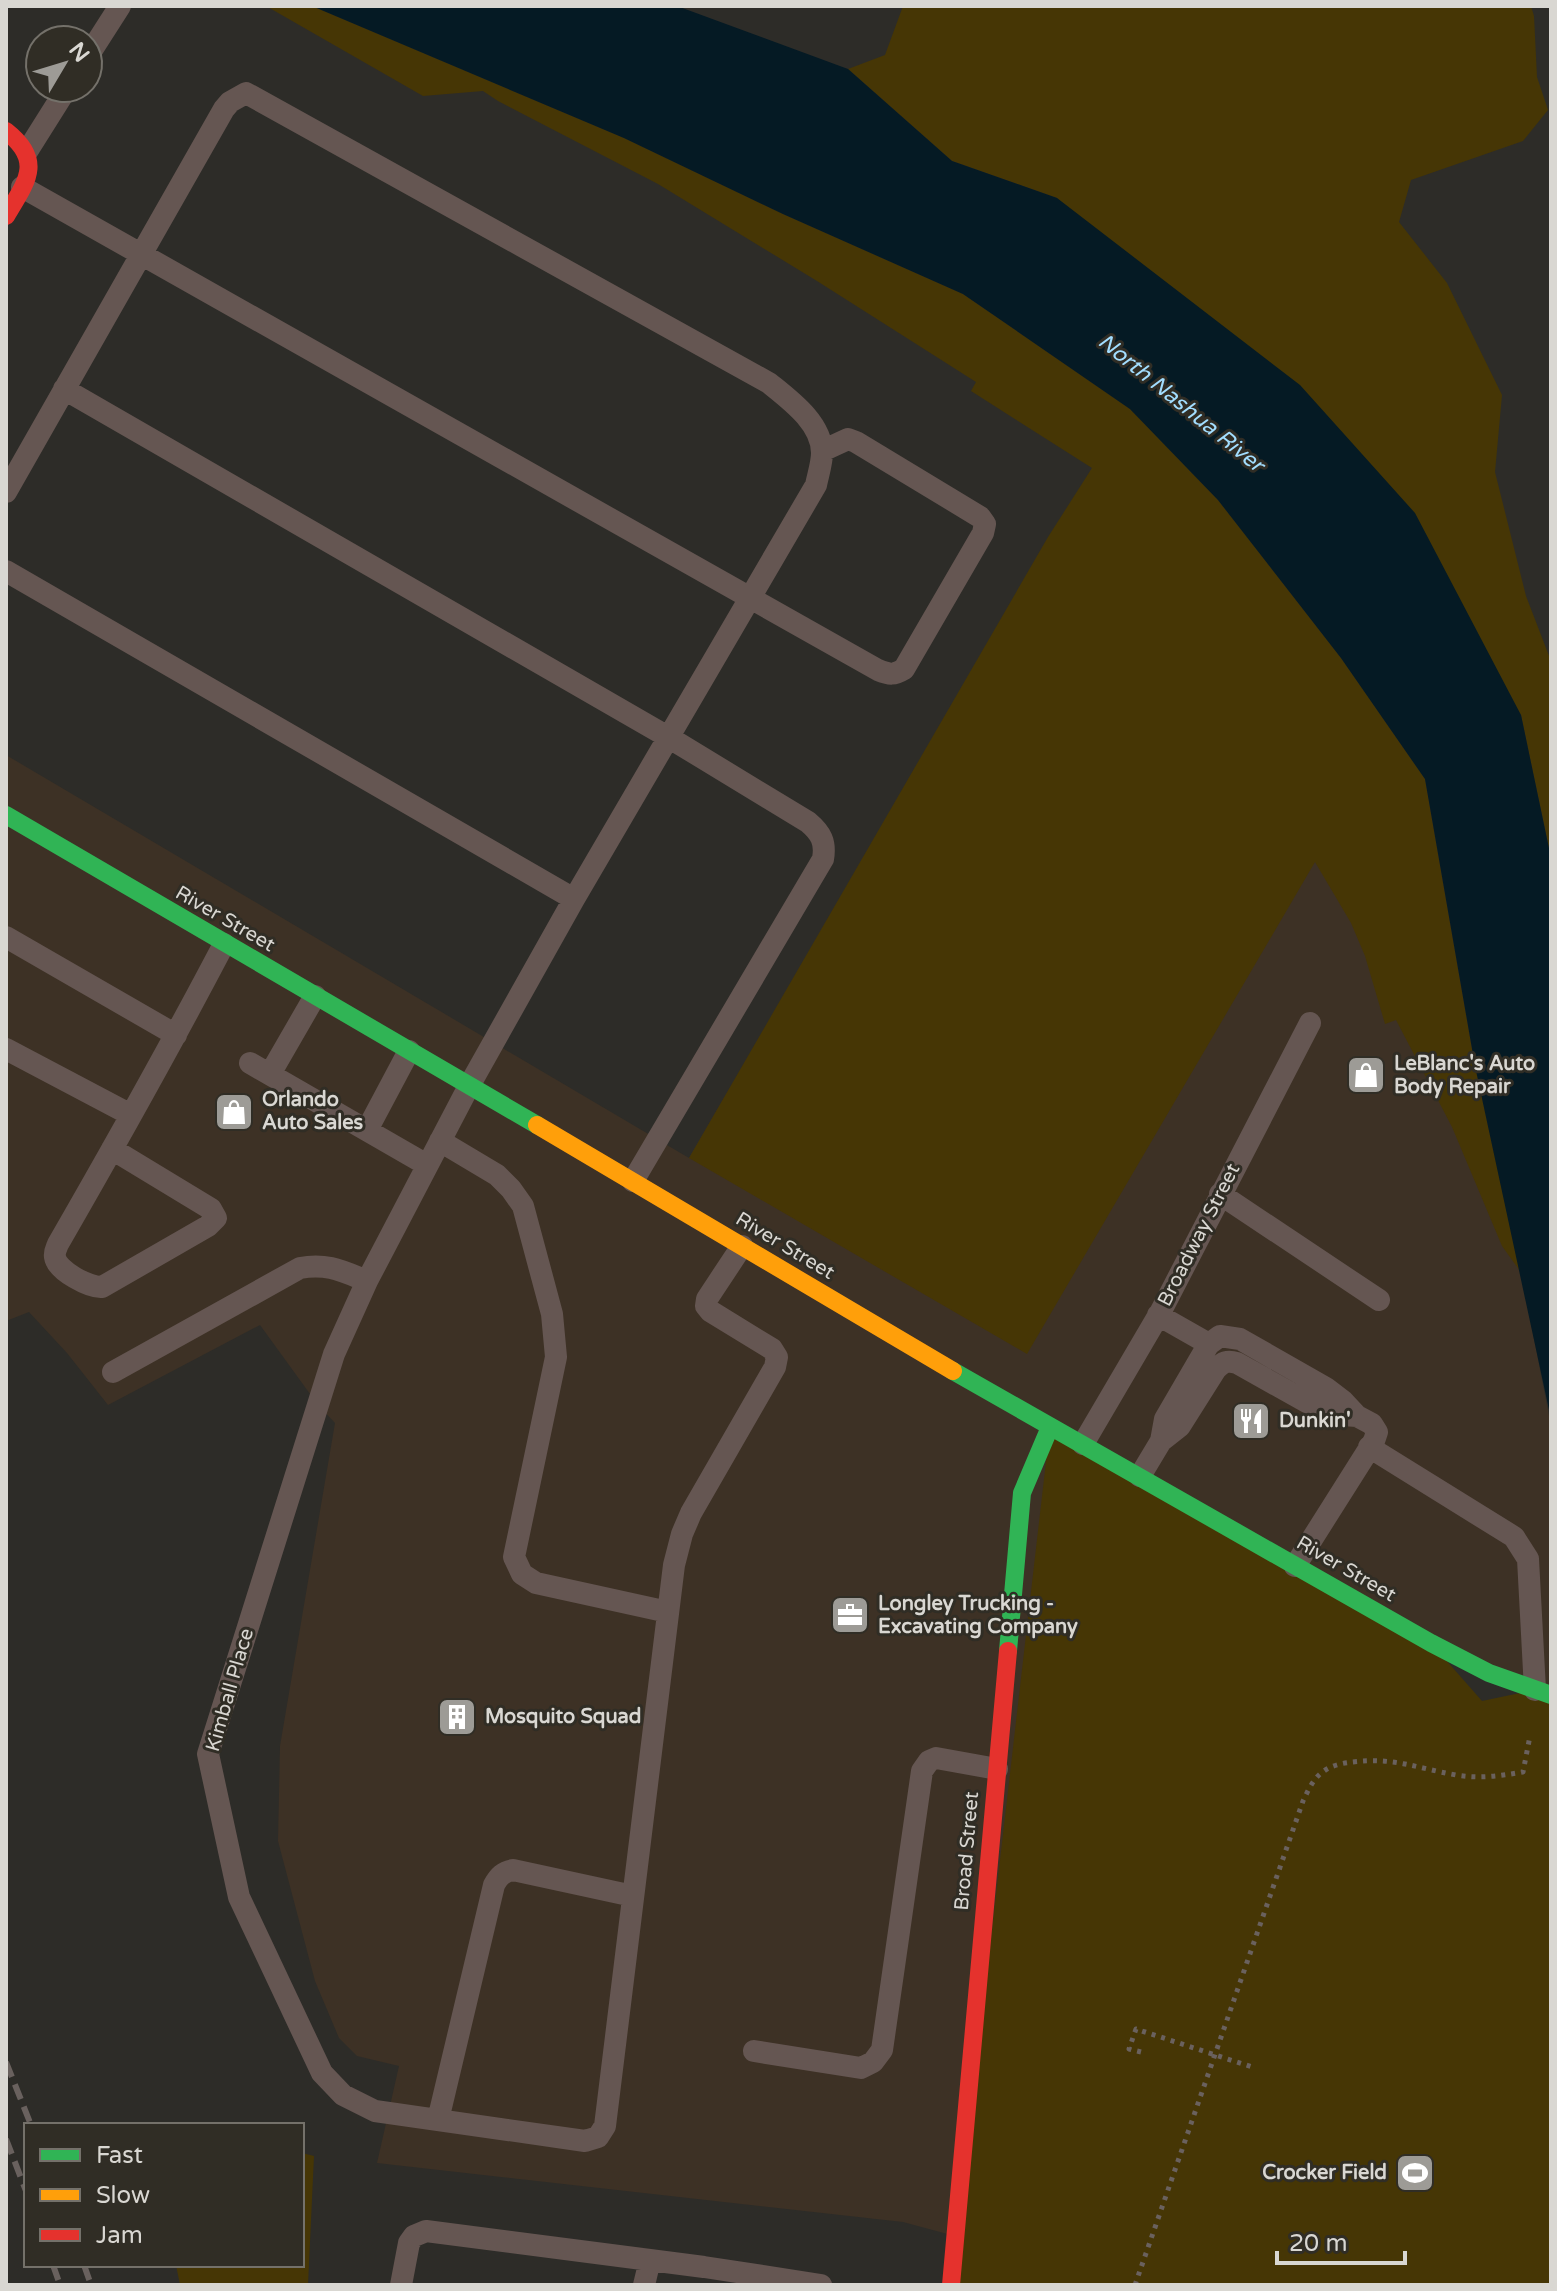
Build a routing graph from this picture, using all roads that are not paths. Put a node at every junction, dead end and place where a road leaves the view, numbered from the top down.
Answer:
1 (120, 6) edge
2 (104, 31) edge
3 (57, 104) edge
4 (6, 131) edge
5 (28, 150) junction
6 (22, 187) junction
7 (6, 216) edge
8 (142, 254) junction
9 (64, 389) junction
10 (822, 451) junction
11 (6, 492) edge
12 (6, 571) edge
13 (749, 599) junction
14 (668, 737) junction
15 (6, 815) edge
16 (574, 899) junction
17 (6, 937) edge
18 (224, 944) junction
19 (315, 996) junction
20 (1310, 1023) dead end
21 (176, 1035) junction
22 (6, 1049) edge
23 (409, 1051) junction
24 (250, 1063) dead end
25 (270, 1074) junction
26 (469, 1086) junction
27 (131, 1115) junction
28 (367, 1130) junction
29 (440, 1141) junction
30 (112, 1149) junction
31 (427, 1165) junction
32 (633, 1181) junction
33 (1220, 1194) junction
34 (742, 1246) junction
35 (367, 1281) junction
36 (1379, 1300) dead end
37 (1158, 1315) junction
38 (1209, 1344) junction
39 (113, 1372) dead end
40 (1357, 1416) junction
41 (1050, 1427) junction
42 (1161, 1441) junction
43 (1083, 1444) junction
44 (1369, 1447) junction
45 (1140, 1476) junction
46 (1295, 1566) junction
47 (668, 1612) junction
48 (1543, 1693) edge
49 (997, 1769) junction
50 (633, 1896) junction
51 (754, 2051) dead end
52 (438, 2120) junction
53 (650, 2260) junction
54 (702, 2276) edge
55 (401, 2285) edge
56 (644, 2285) edge
57 (821, 2285) edge
58 (951, 2285) edge

1 - 2 lane
3 - 5 lane
4 - 5 main road
5 - 6 main road
6 - 7 main road
6 - 8 lane
8 - 9 lane
8 - 10 lane
8 - 13 lane
9 - 11 lane
9 - 14 lane
10 - 13 lane, Kimball Place
10 - 13 lane
12 - 16 lane
13 - 14 lane, Kimball Place
14 - 16 lane, Kimball Place
14 - 32 lane
15 - 18 main road, River Street
16 - 26 lane, Kimball Place
17 - 21 lane
18 - 19 main road, River Street
18 - 21 lane
19 - 23 main road, River Street
19 - 25 lane
20 - 33 lane, Broadway Street
21 - 27 lane
22 - 27 lane
23 - 26 main road, River Street
23 - 28 lane
24 - 25 lane
25 - 28 lane
26 - 29 lane, Kimball Place
26 - 32 main road, River Street
27 - 30 lane
28 - 31 lane
29 - 31 lane, Kimball Place
29 - 47 lane
30 - 30 lane
31 - 35 lane, Kimball Place
32 - 34 main road, River Street
33 - 36 lane
33 - 37 lane, Broadway Street
34 - 41 main road, River Street
34 - 47 lane
35 - 39 lane
35 - 52 lane, Kimball Place
37 - 38 lane
37 - 43 lane, Broadway Street
38 - 40 lane
38 - 42 lane
40 - 42 lane
40 - 44 lane
41 - 43 main road, River Street
41 - 49 main road, Broad Street
42 - 45 lane
43 - 45 main road, River Street
44 - 46 lane
44 - 48 lane
45 - 46 main road, River Street
46 - 48 main road, River Street
47 - 50 lane
49 - 51 lane
49 - 58 main road, Broad Street
50 - 52 lane
50 - 52 lane, Kimball Place
53 - 54 lane
53 - 55 lane
53 - 56 lane
54 - 57 lane

